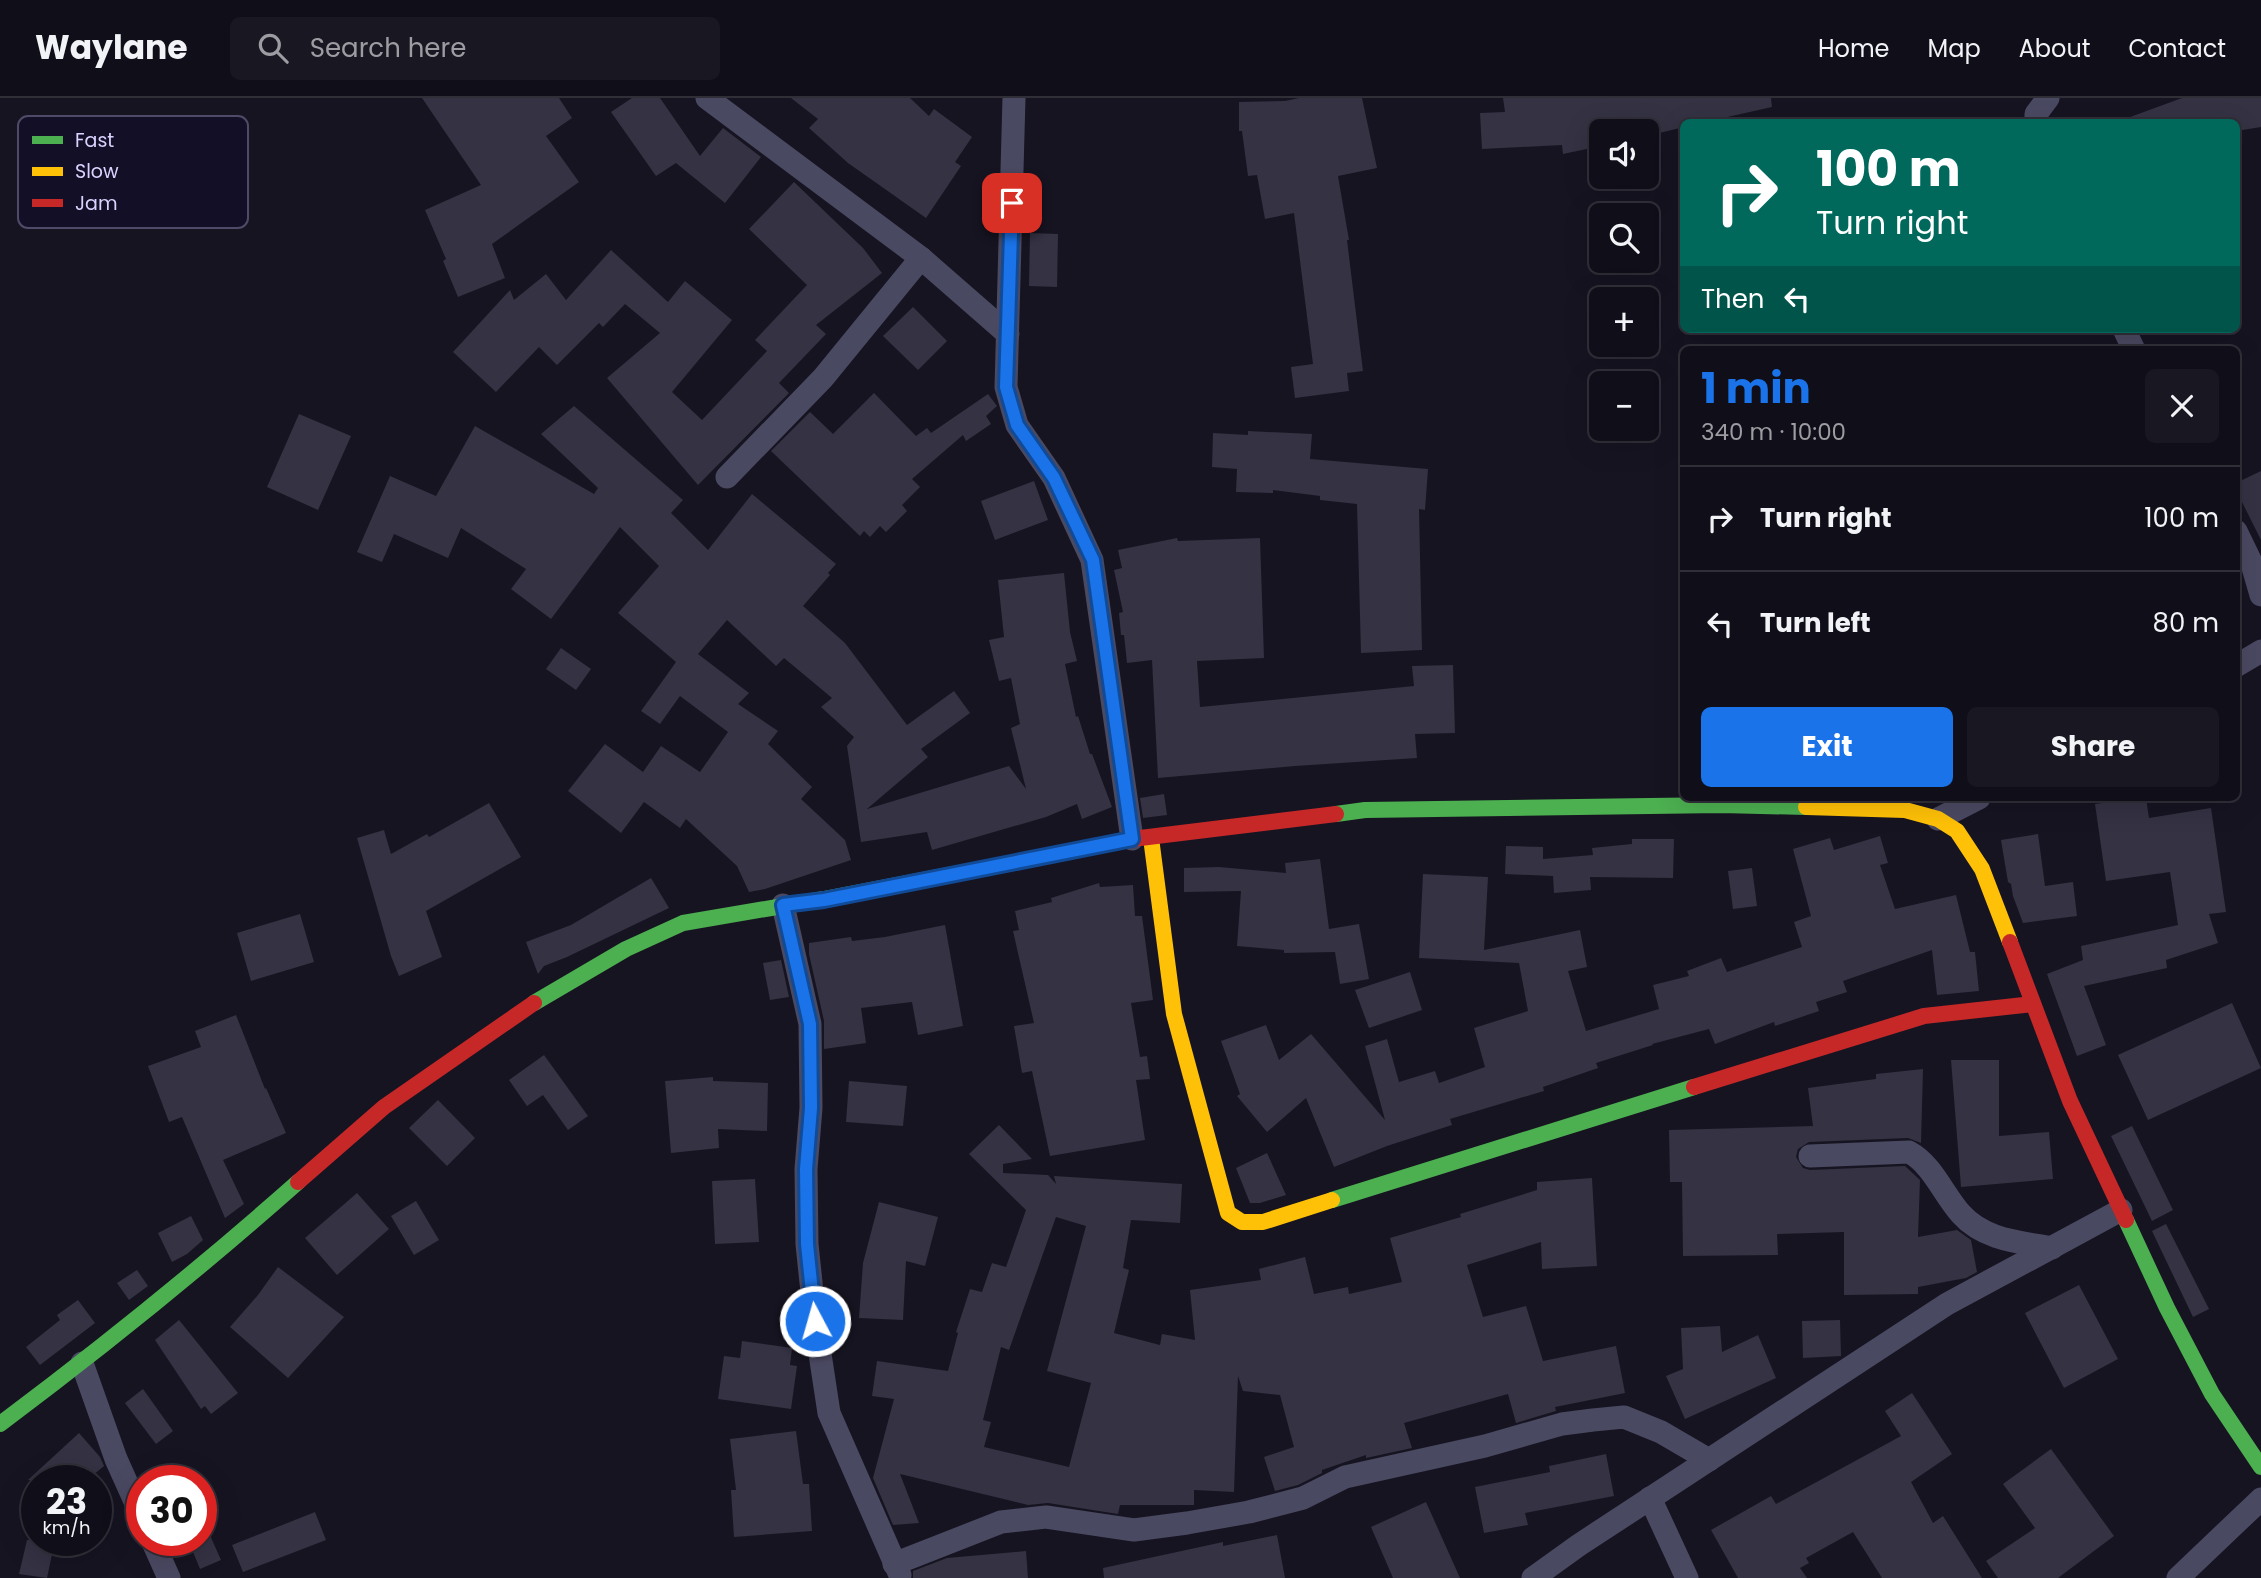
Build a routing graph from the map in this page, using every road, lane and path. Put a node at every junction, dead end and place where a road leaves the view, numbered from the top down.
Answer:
1 (707, 98) edge
2 (1014, 98) edge
3 (2048, 98) edge
4 (2036, 119) edge
5 (921, 258) junction
6 (1008, 334) junction
7 (727, 477) dead end
8 (2240, 539) edge
9 (2261, 595) edge
10 (2261, 652) edge
11 (2240, 664) edge
12 (1973, 801) edge
13 (1938, 819) junction
14 (1141, 839) junction
15 (783, 905) junction
16 (2033, 1004) junction
17 (1810, 1156) dead end
18 (2121, 1210) junction
19 (2052, 1248) junction
20 (82, 1363) junction
21 (0, 1424) edge
22 (1709, 1460) junction
23 (2261, 1467) edge
24 (126, 1481) edge
25 (1650, 1498) junction
26 (2261, 1499) edge
27 (159, 1556) edge
28 (897, 1571) edge
29 (169, 1578) edge
30 (1532, 1578) edge
31 (1687, 1578) edge
32 (2178, 1578) edge

1 - 5 street
2 - 6 street
3 - 4 street
5 - 6 street
5 - 7 street
6 - 14 street
8 - 9 street
10 - 11 street
12 - 13 street
13 - 14 street
13 - 16 street
14 - 15 street
14 - 16 street
15 - 20 street
15 - 28 street
16 - 18 street
17 - 19 street
18 - 19 street
18 - 23 street
19 - 22 street
20 - 21 street
20 - 24 street
22 - 25 street
22 - 28 street
25 - 30 street
25 - 31 street
26 - 32 street
27 - 29 street

